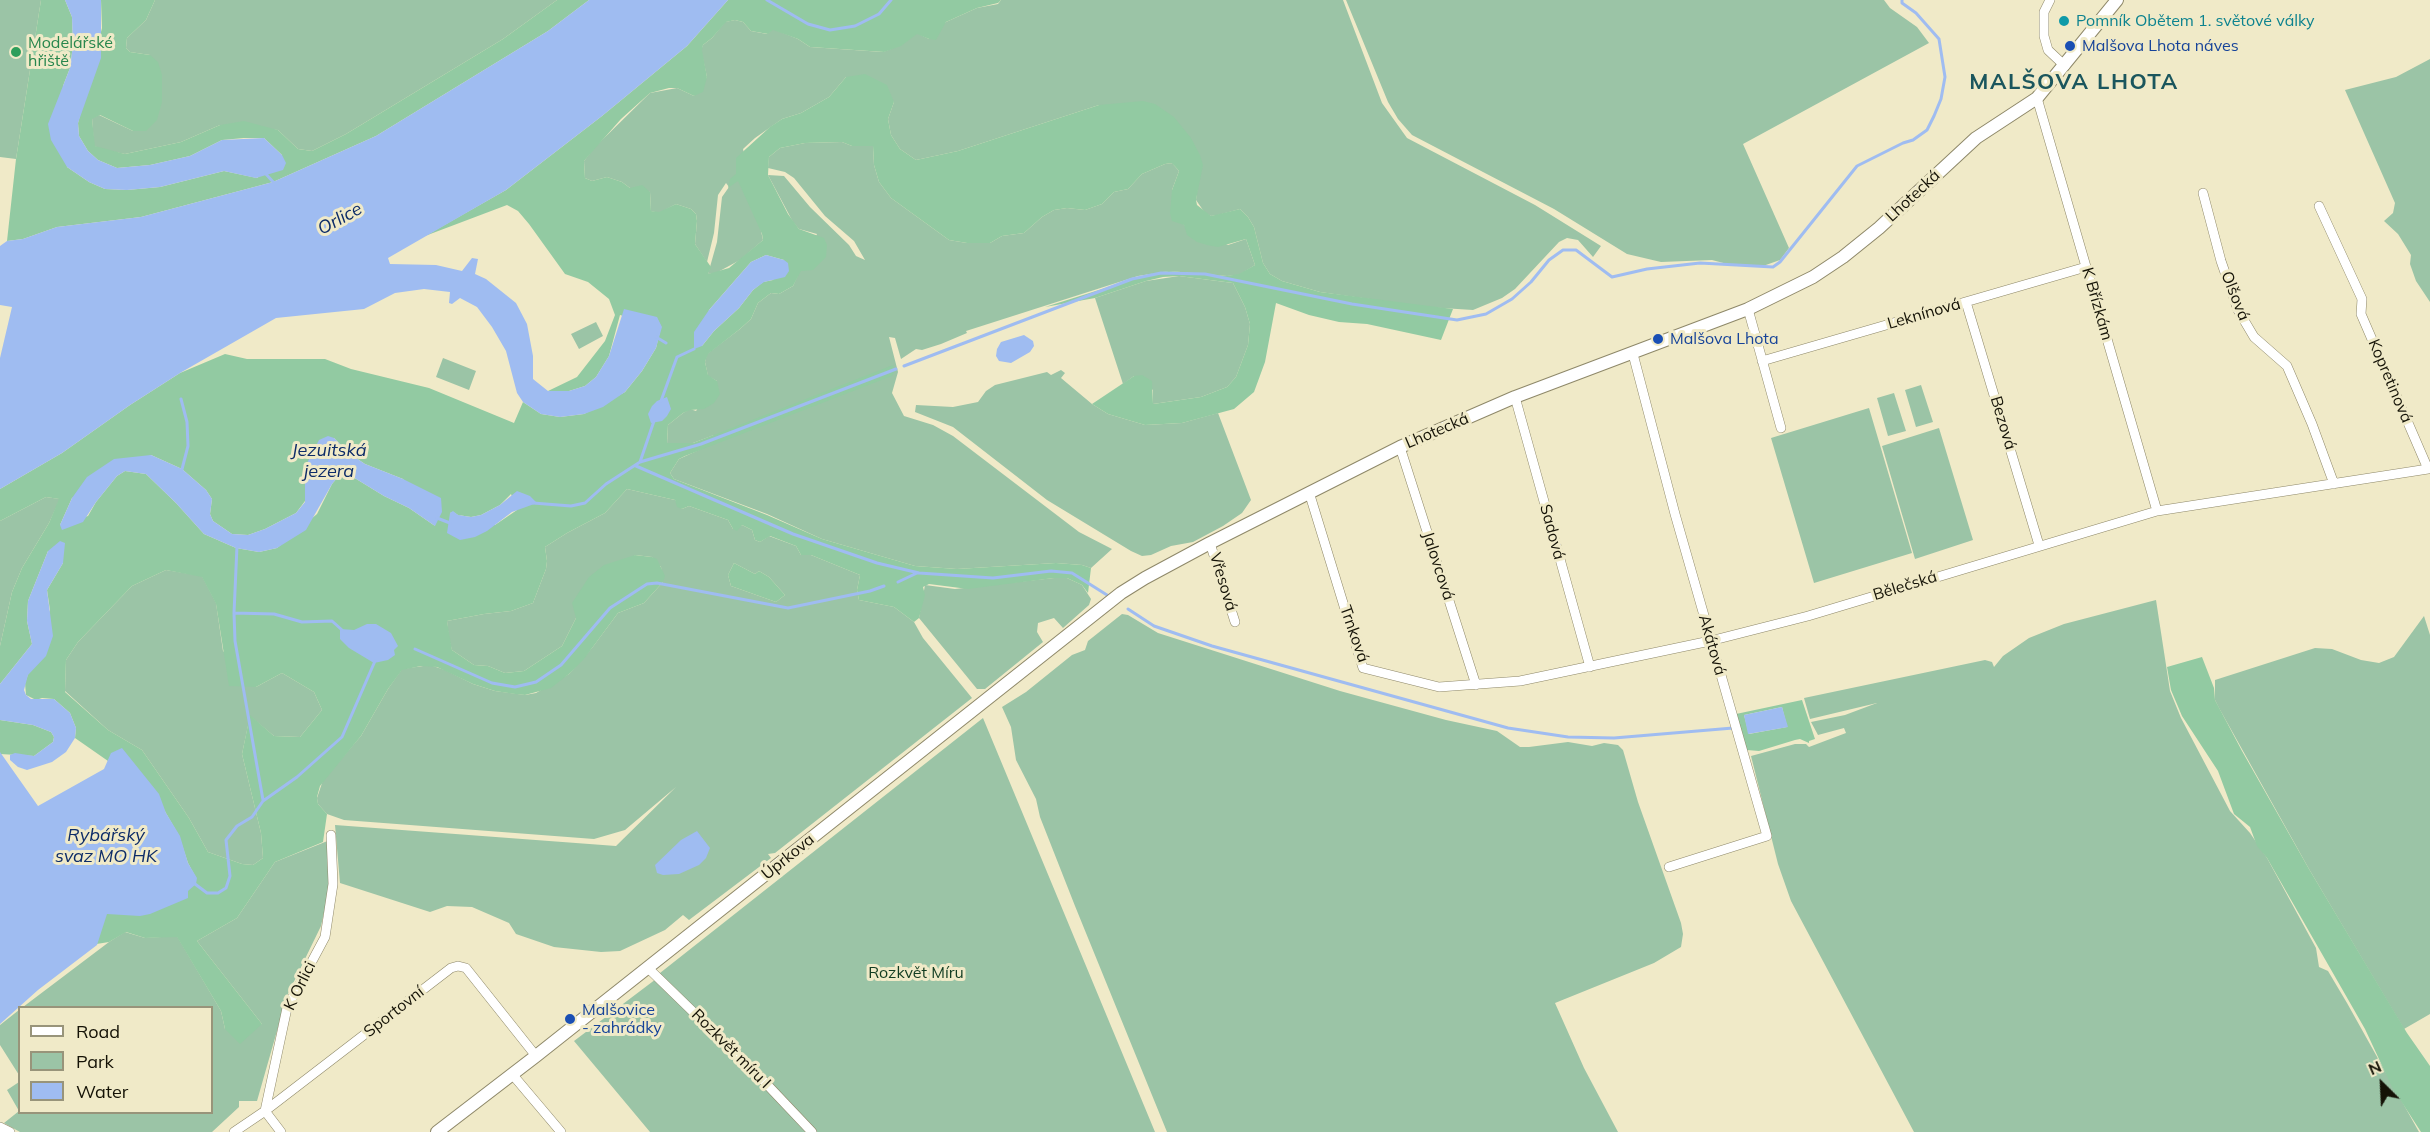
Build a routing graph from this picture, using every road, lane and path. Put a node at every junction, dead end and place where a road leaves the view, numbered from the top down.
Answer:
1 (2050, 0) edge
2 (2117, 0) edge
3 (2065, 66) junction
4 (2037, 98) junction
5 (2204, 194) dead end
6 (2319, 206) dead end
7 (2086, 267) junction
8 (1966, 302) junction
9 (1748, 309) junction
10 (1633, 354) junction
11 (1762, 361) junction
12 (1515, 397) junction
13 (1781, 428) dead end
14 (1400, 447) junction
15 (2334, 484) junction
16 (1310, 492) junction
17 (2157, 511) junction
18 (1210, 543) junction
19 (2039, 545) junction
20 (1139, 582) joint
21 (1235, 622) dead end
22 (1710, 640) junction
23 (1590, 667) junction
24 (1476, 685) junction
25 (331, 835) dead end
26 (1670, 867) dead end
27 (648, 968) junction
28 (536, 1056) junction
29 (512, 1074) junction
30 (265, 1111) junction
31 (0, 1127) edge
32 (10, 1132) edge
33 (234, 1132) edge
34 (281, 1132) edge
35 (437, 1132) edge
36 (561, 1132) edge
37 (812, 1132) edge

1 - 3 street
2 - 3 street, Lhotecká
3 - 4 street, Lhotecká
4 - 7 street, K Břízkám
4 - 9 street, Lhotecká
5 - 15 street, Olšová
6 - 15 street, Kopretinová
7 - 8 street, Leknínová
7 - 17 street, K Břízkám
8 - 11 street, Leknínová
8 - 19 street, Bezová
9 - 10 street, Lhotecká
9 - 11 street
10 - 12 street, Lhotecká
10 - 22 street, Akátová
11 - 13 street
12 - 14 street, Lhotecká
12 - 23 street, Sadová
14 - 16 street, Lhotecká
14 - 24 street, Jalovcová
15 - 17 street, Bělečská
16 - 18 street, Lhotecká
16 - 24 street, Trnková
17 - 19 street, Bělečská
18 - 20 street, Lhotecká
18 - 21 street, Vřesová
19 - 22 street, Bělečská
20 - 27 street, Úprkova
22 - 23 street, Bělečská
22 - 26 street, Akátová
23 - 24 street, Bělečská
25 - 30 street, K Orlici
27 - 28 street, Úprkova
27 - 37 street, Rozkvět míru I
28 - 29 street, Úprkova
28 - 30 street, Sportovní
29 - 35 street, Úprkova
29 - 36 street
30 - 33 street, Sportovní
30 - 34 street
31 - 32 street

